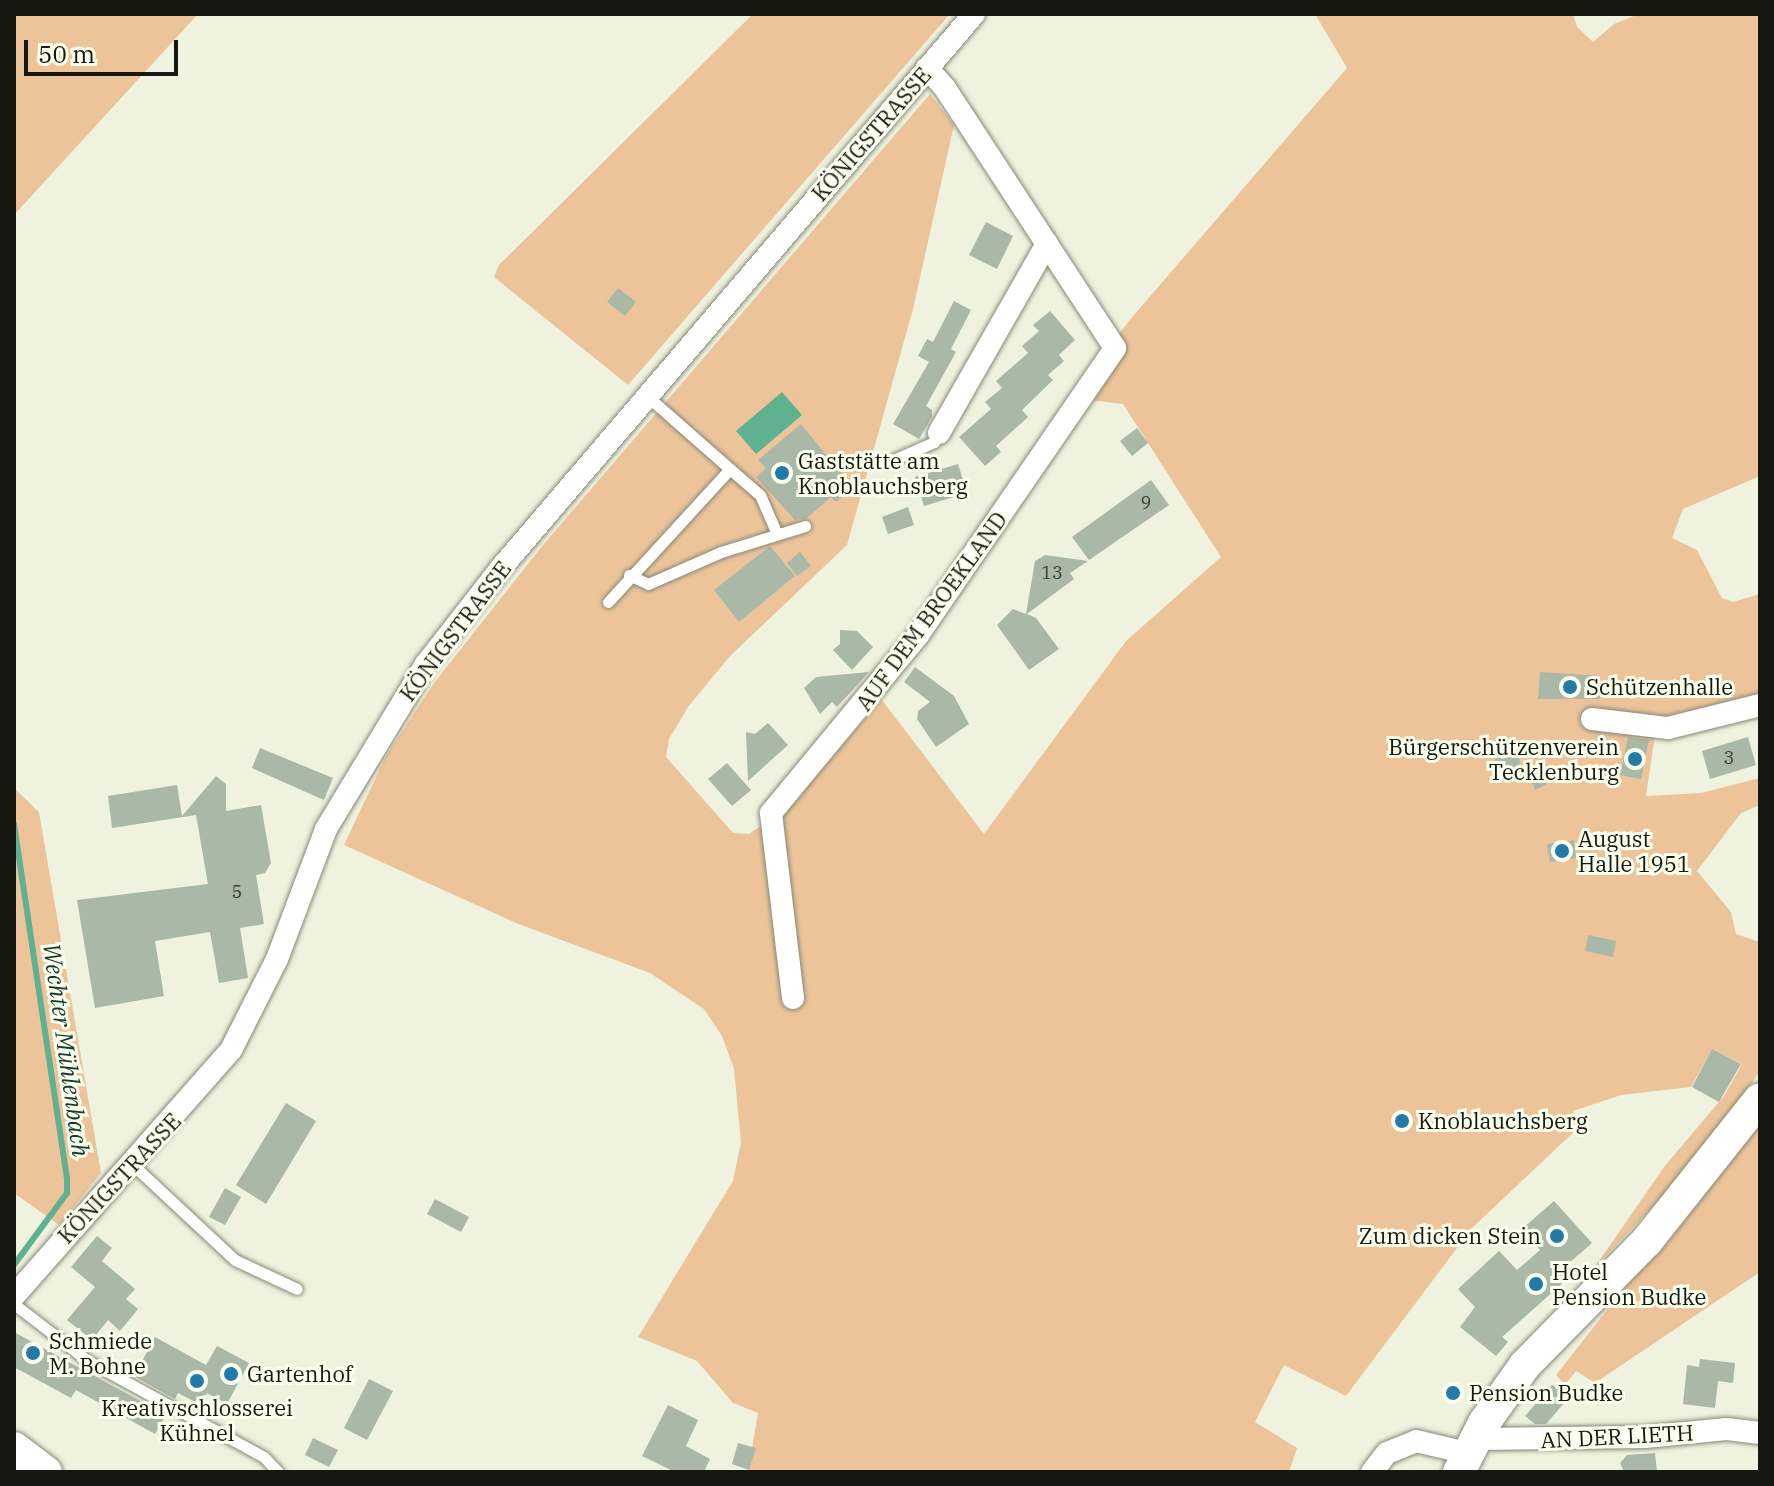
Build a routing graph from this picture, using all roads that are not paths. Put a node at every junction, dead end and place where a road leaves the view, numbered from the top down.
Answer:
1 (974, 14) edge
2 (927, 68) junction
3 (1047, 244) junction
4 (647, 396) junction
5 (939, 433) joint
6 (891, 461) dead end
7 (730, 469) junction
8 (805, 526) dead end
9 (777, 534) junction
10 (629, 575) junction
11 (608, 602) dead end
12 (1760, 705) edge
13 (1592, 719) dead end
14 (793, 998) dead end
15 (1760, 1099) edge
16 (133, 1165) junction
17 (297, 1289) dead end
18 (14, 1296) edge
19 (14, 1304) edge
20 (1760, 1433) edge
21 (14, 1448) edge
22 (1467, 1455) edge
23 (46, 1472) edge
24 (278, 1472) edge
25 (1372, 1472) edge

1 - 2 street, KÖNIGSTRASSE
2 - 3 street, AUF DEM BROEKLAND
2 - 4 street, KÖNIGSTRASSE
3 - 5 street
3 - 14 street, AUF DEM BROEKLAND
4 - 7 lane
4 - 16 street, KÖNIGSTRASSE
5 - 6 lane
7 - 9 lane
7 - 10 lane
8 - 9 lane
9 - 10 lane
10 - 11 lane
12 - 13 street
15 - 22 main road
16 - 17 lane
16 - 18 street, KÖNIGSTRASSE
19 - 24 lane
20 - 22 street, AN DER LIETH
21 - 23 main road
22 - 25 street, AN DER LIETH

